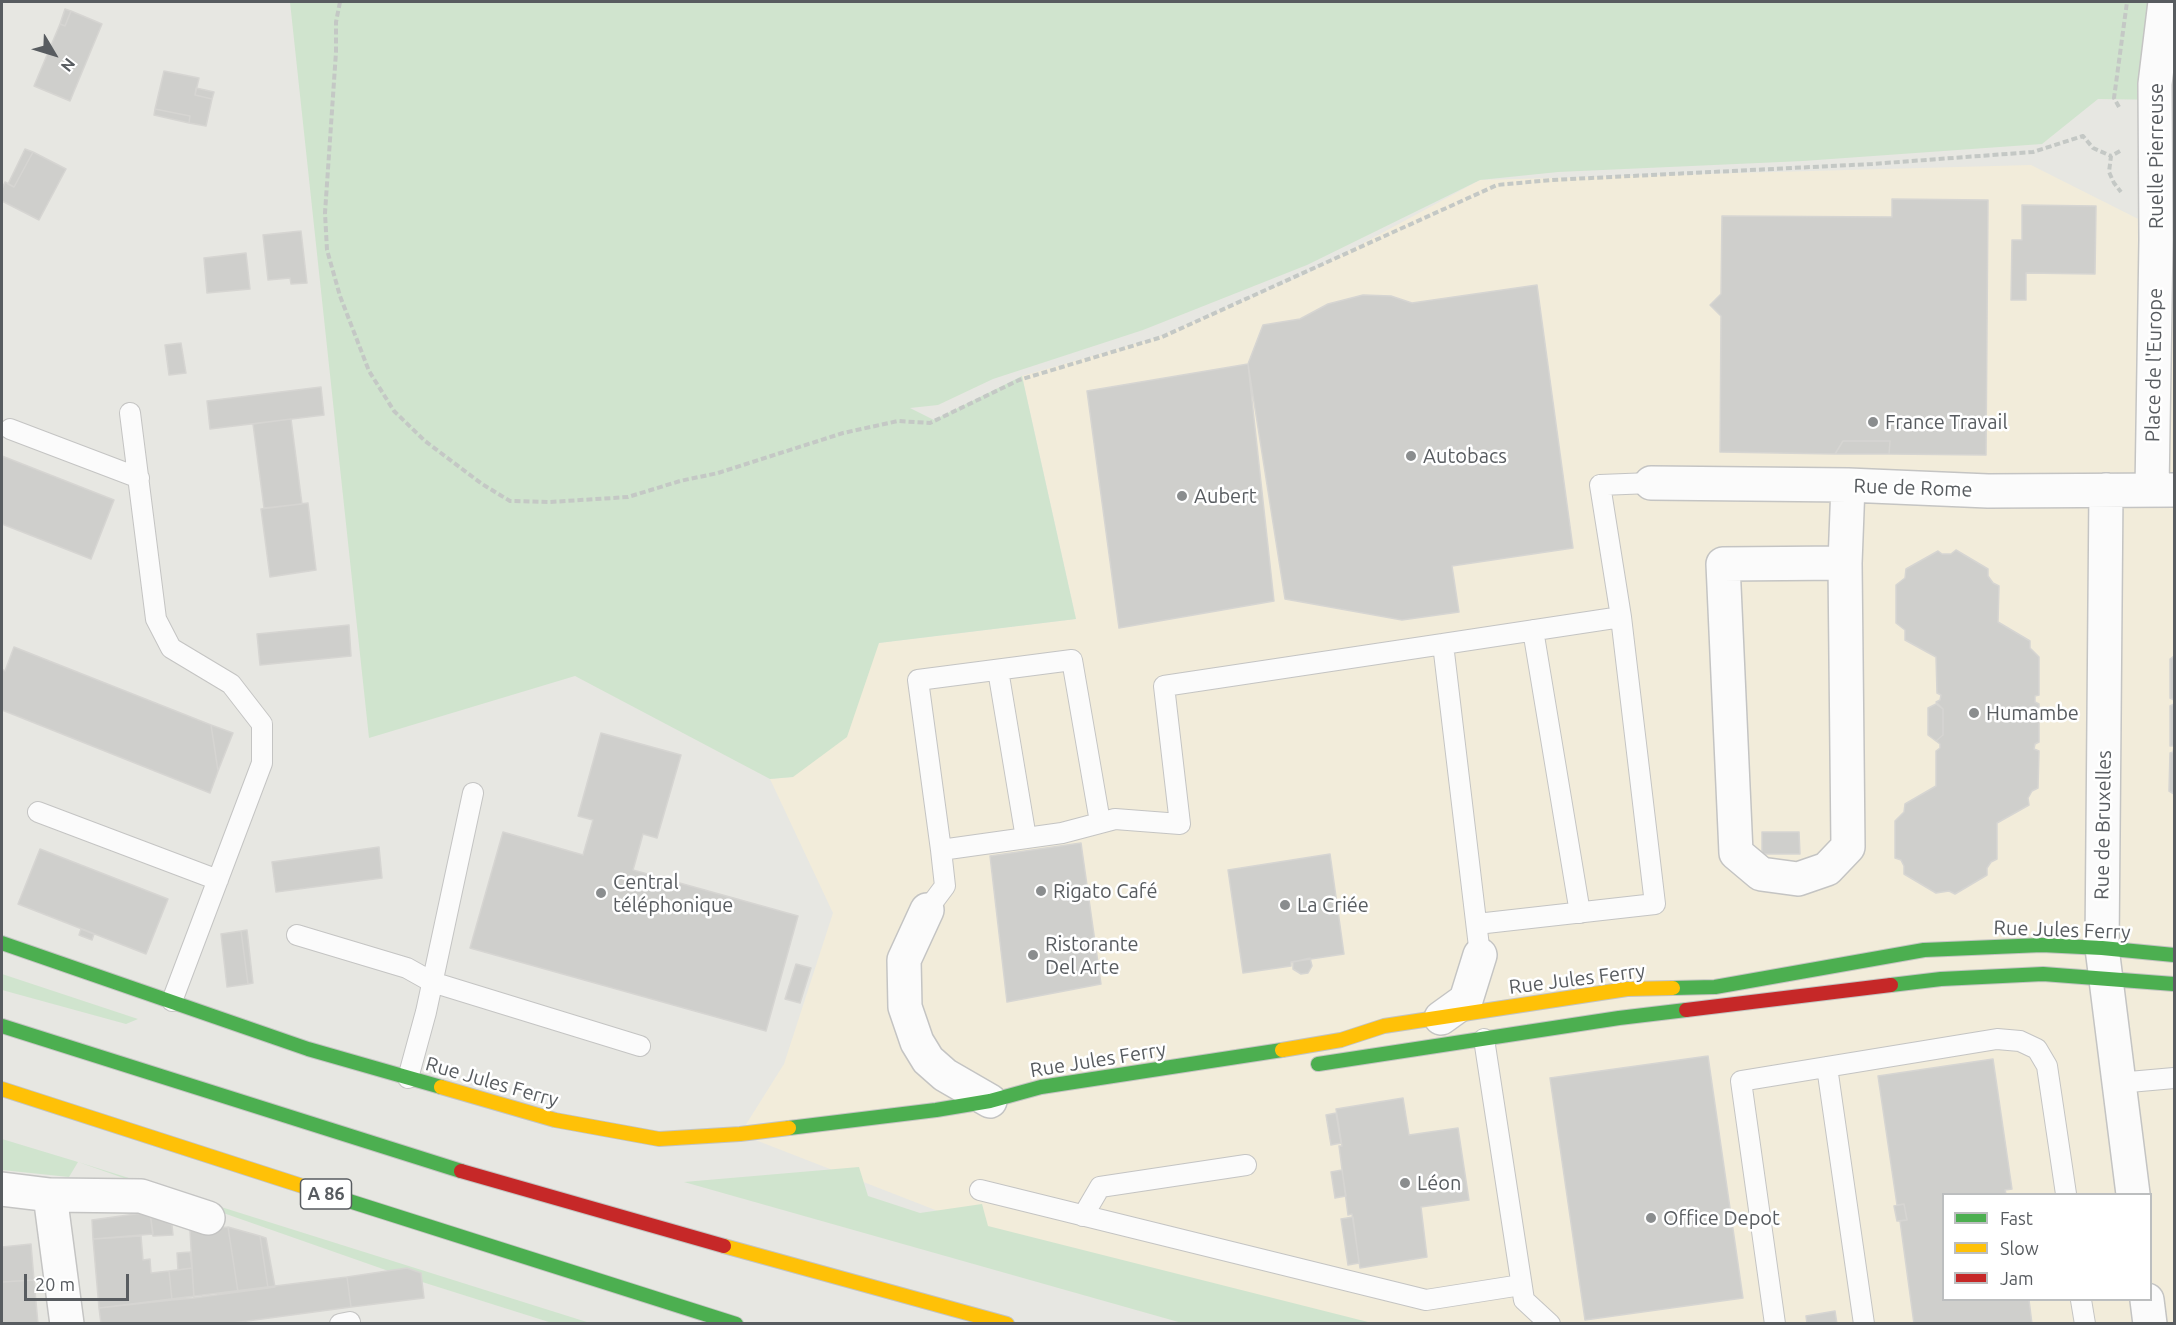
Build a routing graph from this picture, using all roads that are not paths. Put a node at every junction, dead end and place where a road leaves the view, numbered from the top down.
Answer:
1 (2164, 2) edge
2 (2156, 240) joint
3 (130, 413) dead end
4 (10, 429) dead end
5 (139, 478) junction
6 (1651, 483) joint
7 (1848, 485) junction
8 (2106, 490) junction
9 (2163, 490) edge
10 (1845, 563) junction
11 (1621, 616) junction
12 (1533, 630) junction
13 (1443, 644) junction
14 (998, 670) junction
15 (473, 793) dead end
16 (38, 812) dead end
17 (1100, 822) junction
18 (1026, 838) junction
19 (941, 850) junction
20 (218, 880) junction
21 (927, 910) joint
22 (1580, 913) junction
23 (297, 935) dead end
24 (1478, 940) junction
25 (2, 943) edge
26 (2175, 956) edge
27 (2103, 963) junction
28 (432, 981) junction
29 (2175, 984) edge
30 (171, 1000) junction
31 (1516, 1006) junction
32 (1441, 1018) junction
33 (2, 1026) edge
34 (1484, 1039) junction
35 (640, 1046) dead end
36 (1310, 1065) dead end
37 (1827, 1067) junction
38 (408, 1078) junction
39 (2175, 1078) edge
40 (2118, 1083) junction
41 (2, 1089) edge
42 (990, 1101) junction
43 (1033, 1104) dead end
44 (1246, 1165) dead end
45 (2, 1189) edge
46 (980, 1190) dead end
47 (2066, 1193) edge
48 (2133, 1193) edge
49 (50, 1195) junction
50 (1083, 1216) junction
51 (208, 1218) dead end
52 (1521, 1285) junction
53 (2081, 1301) edge
54 (2147, 1301) edge
55 (67, 1323) edge
56 (736, 1323) edge
57 (1007, 1323) edge
58 (1550, 1323) edge
59 (1775, 1323) edge
60 (1864, 1323) edge
61 (2085, 1323) edge
62 (2150, 1323) edge

1 - 2 street, Ruelle Pierreuse
2 - 9 street, Place de l'Europe
3 - 5 lane
4 - 5 lane
5 - 20 lane
6 - 7 street, Rue de Rome
6 - 11 lane
7 - 8 street, Rue de Rome
7 - 10 street
8 - 9 street, Rue de Rome
8 - 27 street, Rue de Bruxelles
10 - 10 street
11 - 12 lane
11 - 22 lane
12 - 13 lane
12 - 22 lane
13 - 17 lane
13 - 24 lane
14 - 17 lane
14 - 18 lane
14 - 19 lane
15 - 28 lane
16 - 20 lane
17 - 18 lane
18 - 19 lane
19 - 21 lane
20 - 30 lane
21 - 42 street
22 - 24 lane
23 - 28 lane
24 - 31 street
24 - 32 street
25 - 30 main road, Rue Jules Ferry
26 - 27 main road, Rue Jules Ferry
27 - 29 main road, Rue Jules Ferry
27 - 31 main road, Rue Jules Ferry
27 - 34 main road, Rue Jules Ferry
27 - 40 street, Rue de Bruxelles
28 - 35 lane
28 - 38 lane
30 - 38 main road, Rue Jules Ferry
31 - 32 main road, Rue Jules Ferry
32 - 42 main road, Rue Jules Ferry
33 - 57 main road
34 - 36 main road, Rue Jules Ferry
34 - 52 lane
37 - 47 lane
37 - 59 lane
37 - 60 lane
38 - 42 main road, Rue Jules Ferry
39 - 40 lane
40 - 48 street, Rue de Bruxelles
41 - 56 main road, A 86
42 - 43 main road, Rue Jules Ferry
44 - 50 lane
45 - 49 street
46 - 50 lane
49 - 51 street
49 - 55 street
50 - 52 lane
52 - 58 lane
53 - 61 lane
54 - 62 street

